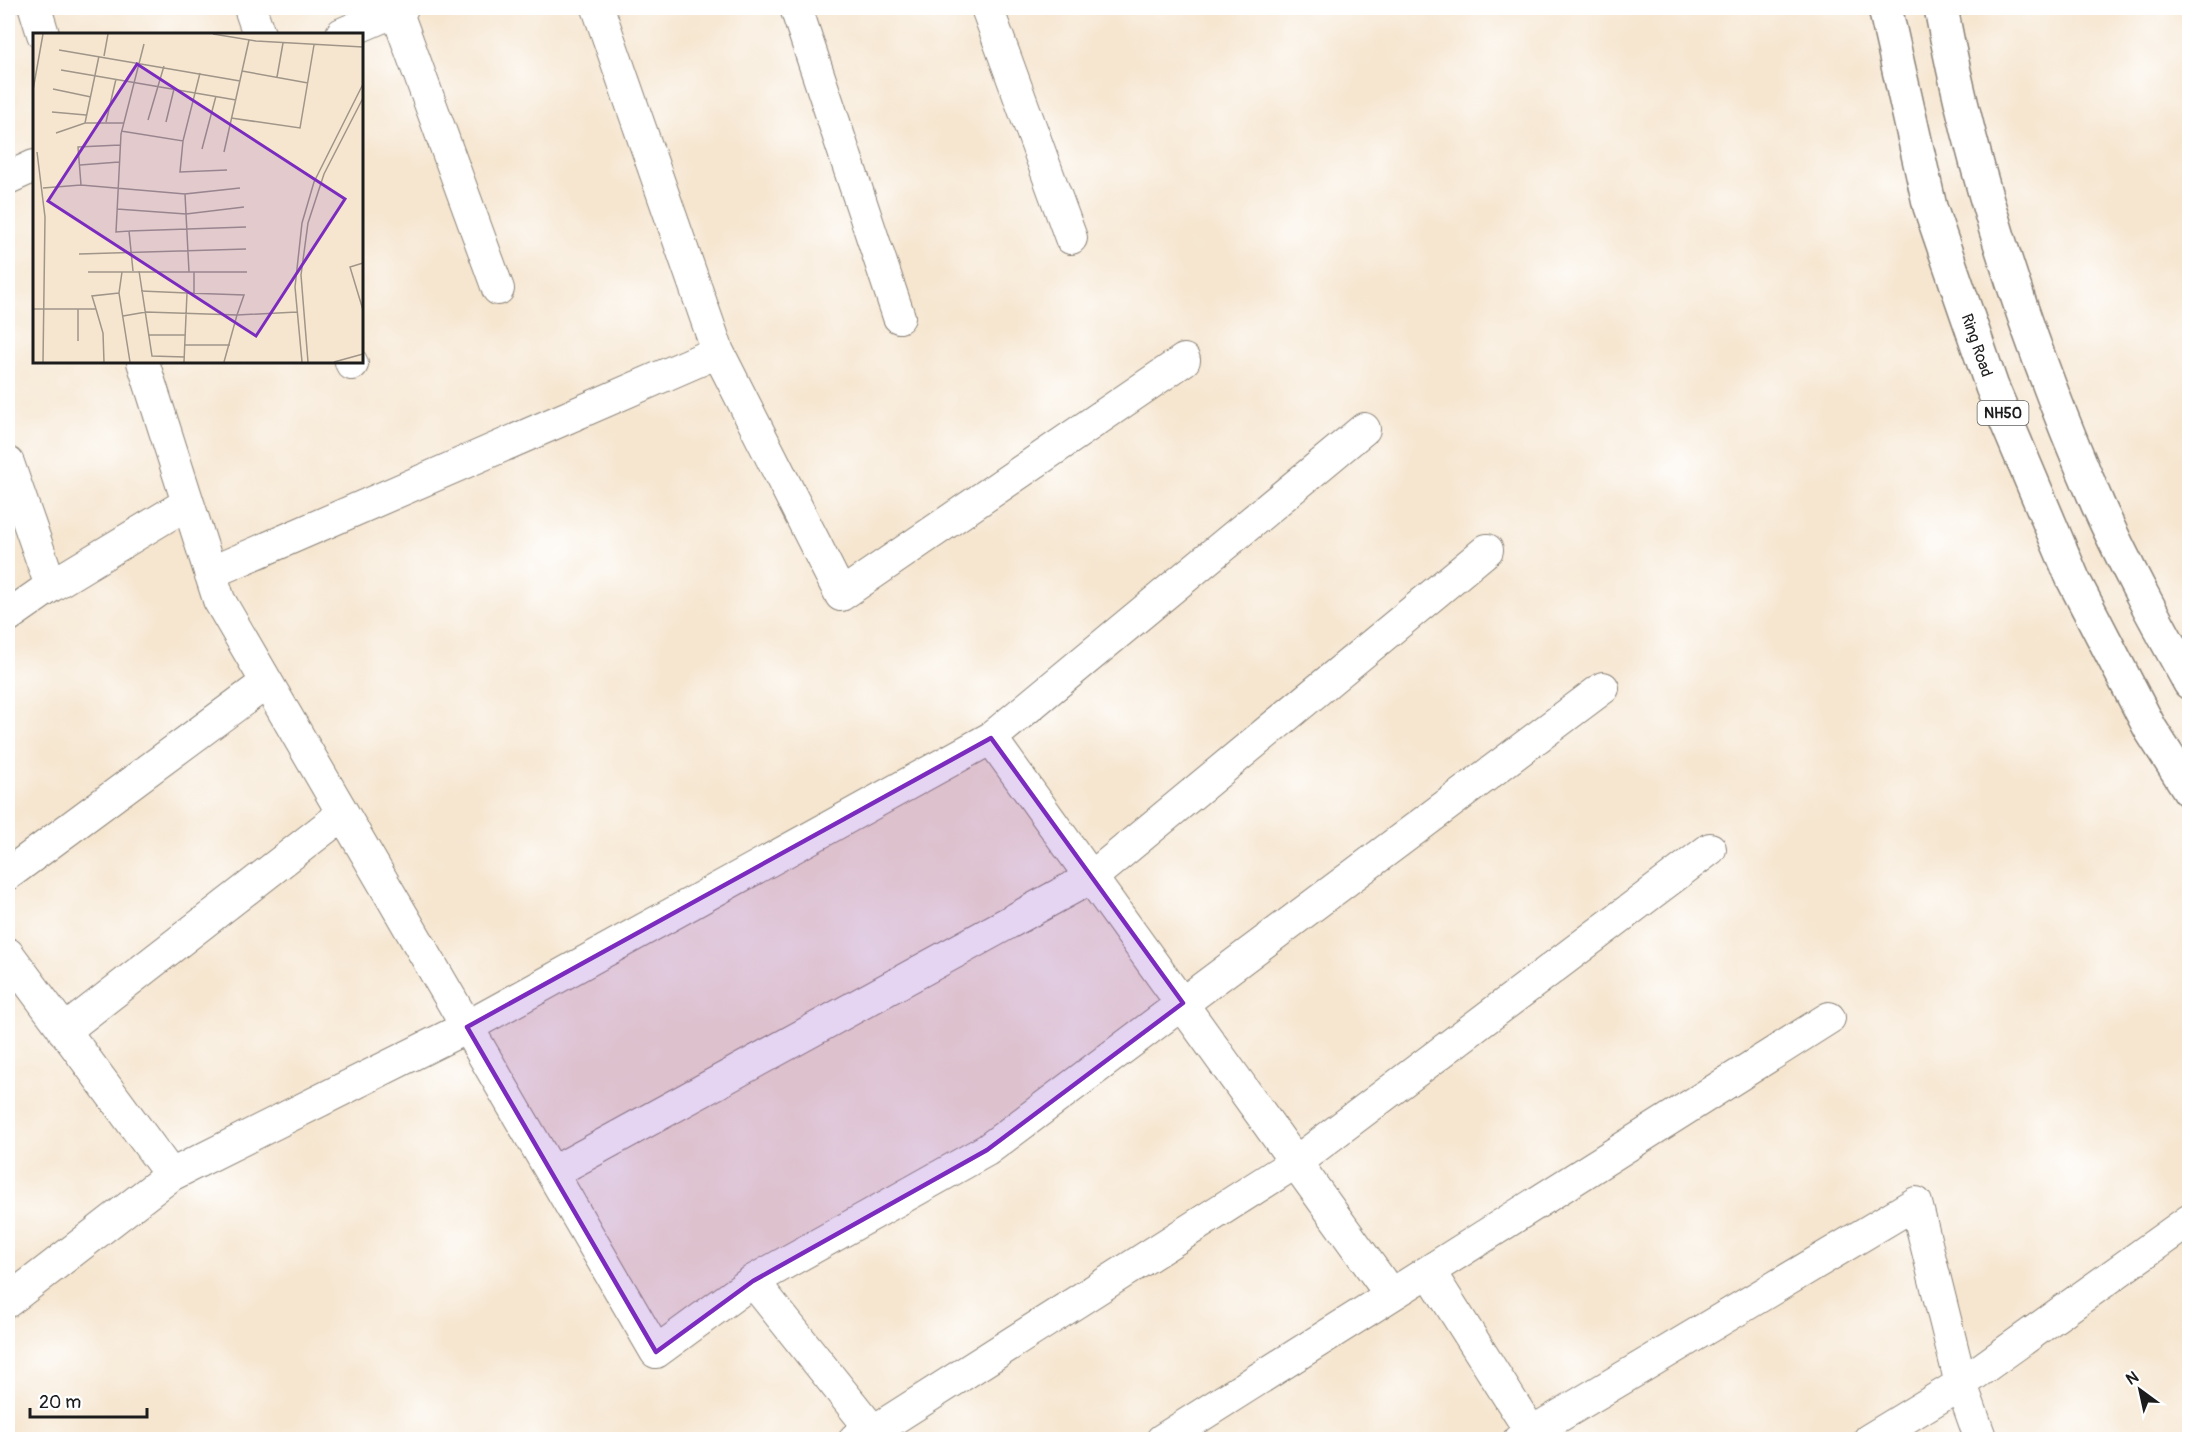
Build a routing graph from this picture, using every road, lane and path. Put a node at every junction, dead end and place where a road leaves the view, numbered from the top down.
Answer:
1 (35, 8) edge
2 (250, 8) edge
3 (598, 8) edge
4 (796, 8) edge
5 (987, 8) edge
6 (1885, 8) edge
7 (1941, 8) edge
8 (399, 9) edge
9 (43, 33) edge
10 (259, 33) edge
11 (344, 33) edge
12 (33, 166) edge
13 (8, 178) edge
14 (1071, 238) dead end
15 (498, 289) dead end
16 (899, 317) dead end
17 (718, 352) junction
18 (1184, 360) dead end
19 (143, 363) edge
20 (1364, 429) dead end
21 (8, 463) edge
22 (188, 503) junction
23 (1487, 550) dead end
24 (210, 573) junction
25 (51, 586) junction
26 (8, 616) edge
27 (266, 683) junction
28 (2190, 683) edge
29 (1603, 688) dead end
30 (991, 738) junction
31 (2190, 791) edge
32 (343, 813) junction
33 (1710, 849) dead end
34 (8, 874) edge
35 (1092, 877) junction
36 (8, 954) edge
37 (1182, 1003) junction
38 (1829, 1018) dead end
39 (467, 1027) junction
40 (64, 1031) junction
41 (1296, 1162) junction
42 (552, 1173) junction
43 (171, 1175) junction
44 (2190, 1220) edge
45 (1429, 1271) junction
46 (753, 1281) junction
47 (1391, 1295) junction
48 (8, 1301) edge
49 (1961, 1384) junction
50 (1525, 1436) edge
51 (870, 1437) edge
52 (1162, 1440) edge
53 (1869, 1440) edge
54 (1981, 1440) edge

1 - 9 street
2 - 10 street
3 - 17 street
4 - 16 street
5 - 14 street
6 - 31 highway, Ring Road / NH50
7 - 28 highway
8 - 11 street
8 - 15 street
12 - 13 street
17 - 18 street
17 - 24 street
19 - 22 street
20 - 30 street
21 - 25 street
22 - 24 street
22 - 25 street
23 - 35 street
24 - 27 street
25 - 26 street
27 - 32 street
27 - 34 street
29 - 37 street
30 - 35 street
30 - 39 street
32 - 39 street
32 - 40 street
33 - 41 street
35 - 37 street
35 - 42 street
36 - 40 street
37 - 41 street
37 - 46 street
38 - 45 street
39 - 42 street
39 - 43 street
40 - 43 street
41 - 47 street
41 - 51 street
42 - 46 street
43 - 48 street
44 - 49 street
45 - 47 street
45 - 50 street
46 - 51 street
47 - 52 street
49 - 50 street
49 - 53 street
49 - 54 street

